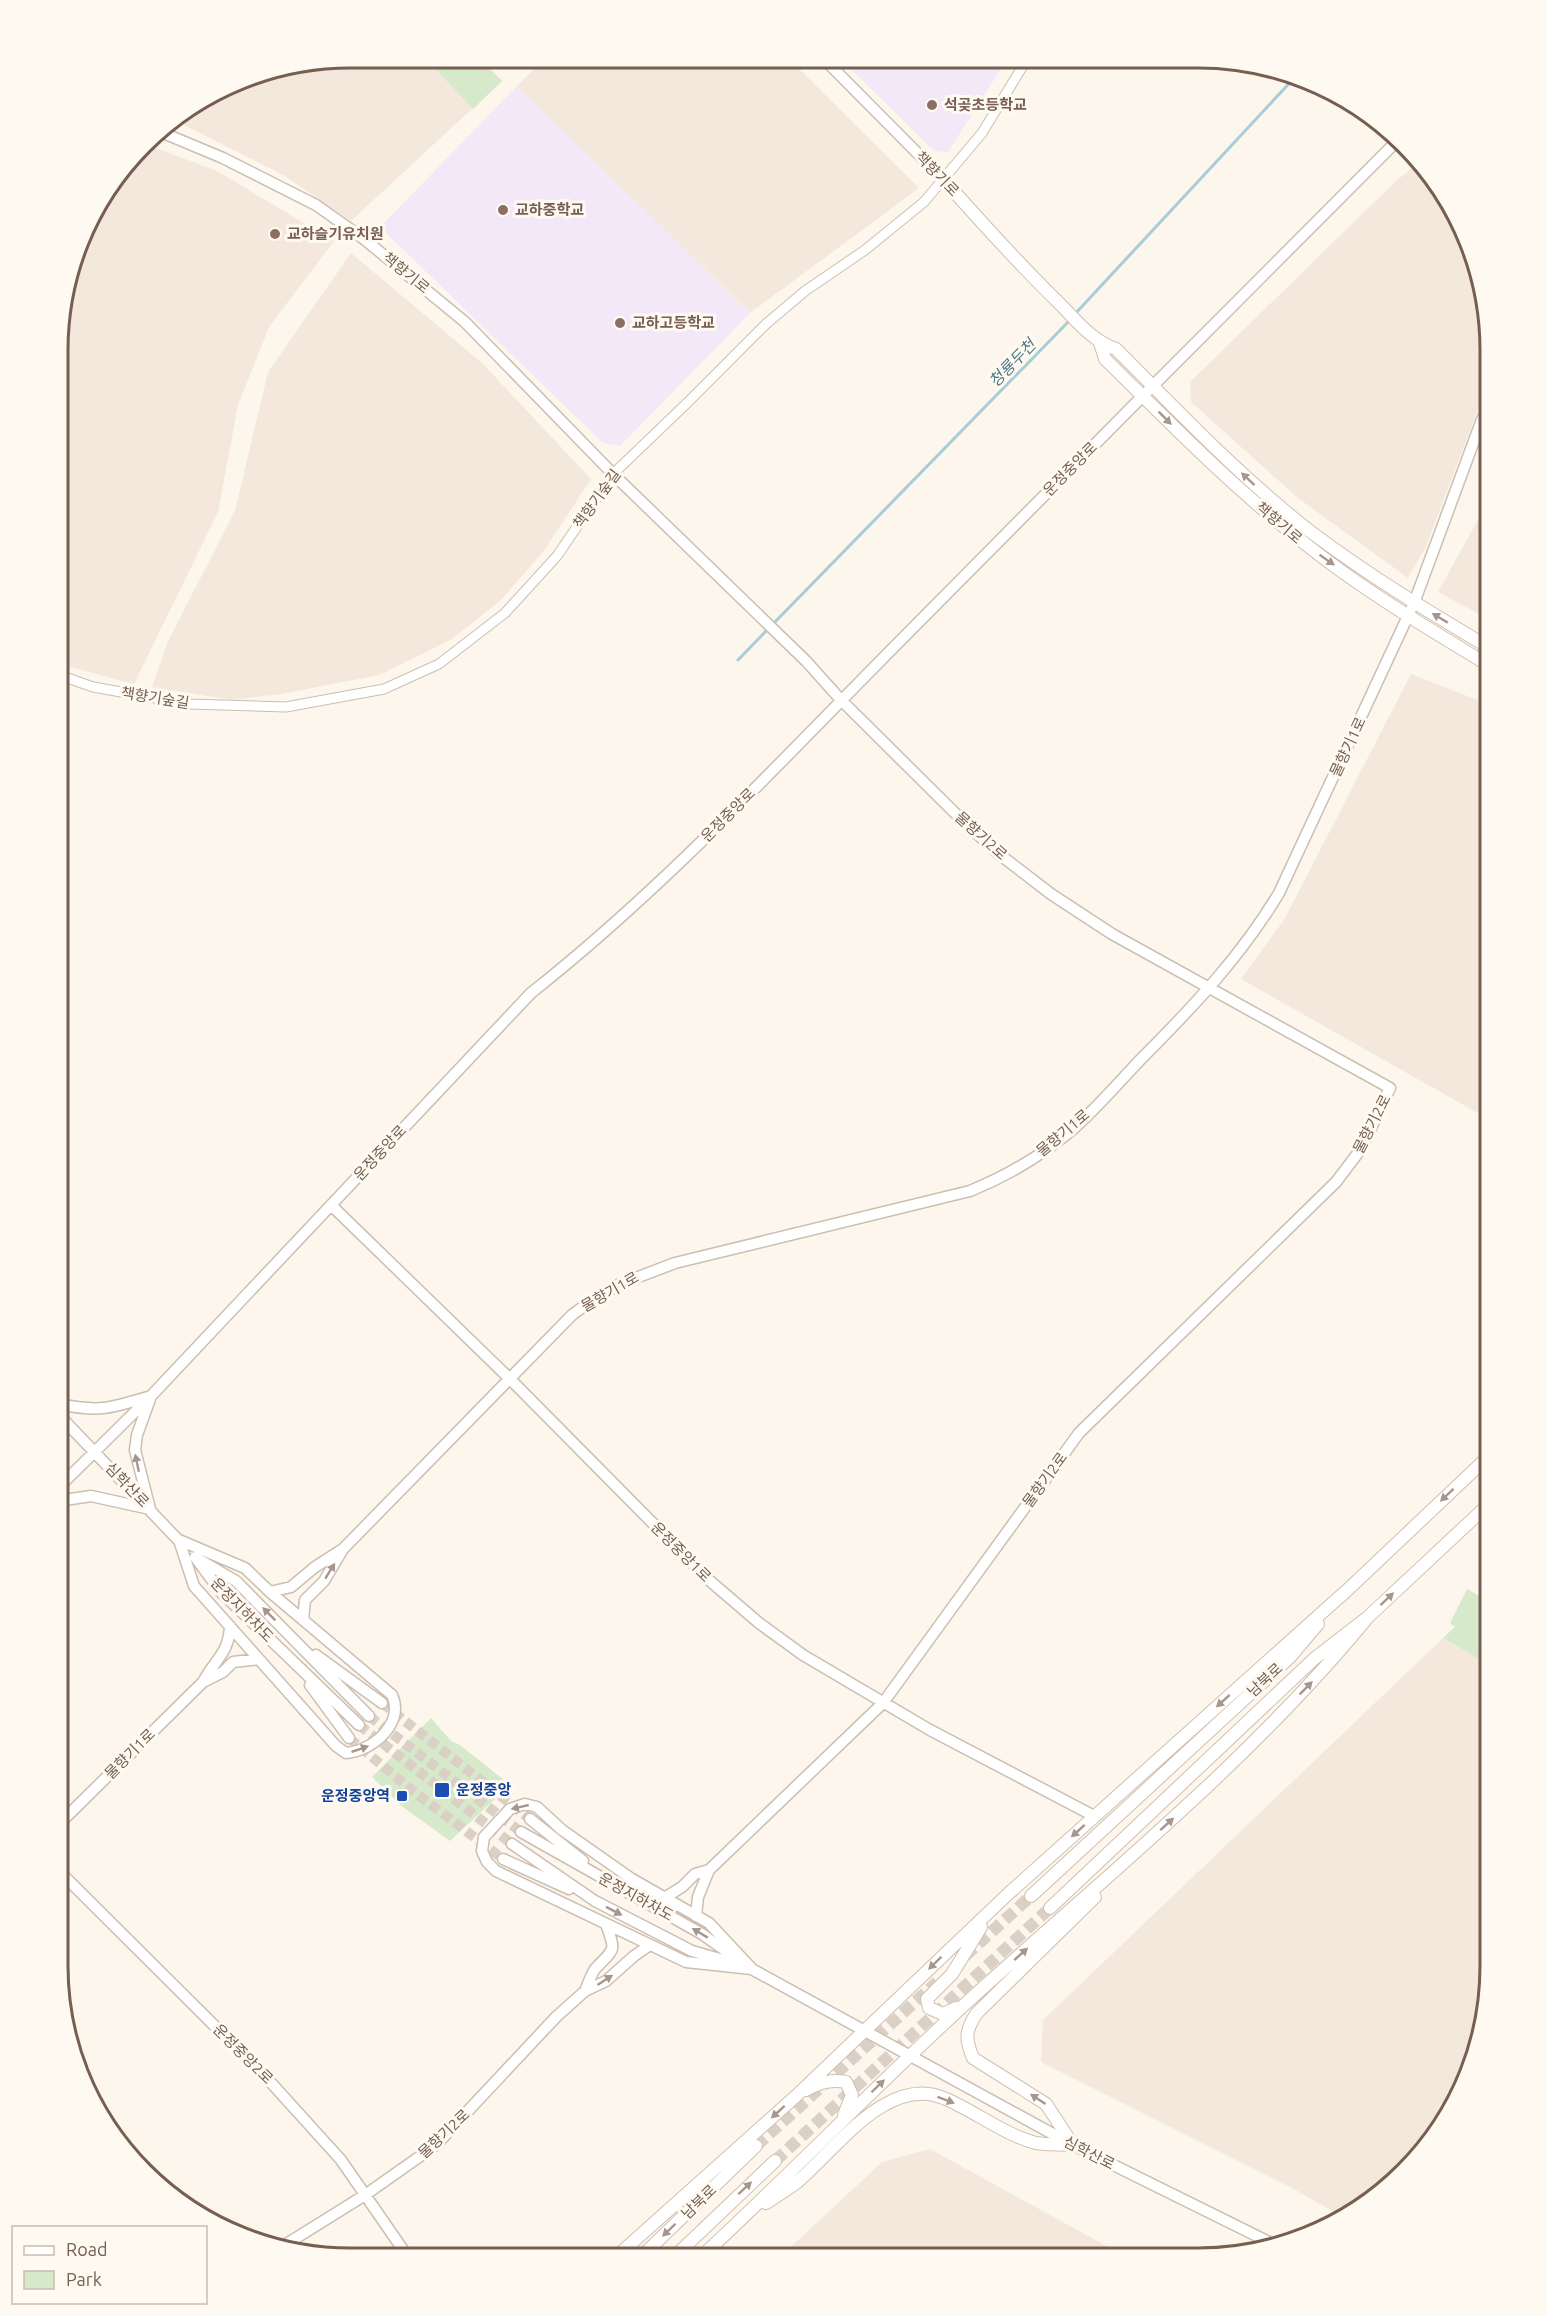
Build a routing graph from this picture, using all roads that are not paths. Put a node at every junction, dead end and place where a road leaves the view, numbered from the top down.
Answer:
1 (833, 68) edge
2 (1022, 68) edge
3 (168, 135) edge
4 (1392, 146) edge
5 (944, 180) junction
6 (1100, 343) junction
7 (1152, 385) junction
8 (1142, 395) junction
9 (1480, 425) edge
10 (613, 474) junction
11 (1414, 603) junction
12 (1408, 616) junction
13 (1480, 642) edge
14 (1480, 660) edge
15 (68, 678) edge
16 (841, 700) junction
17 (1209, 987) junction
18 (331, 1205) junction
19 (509, 1378) junction
20 (151, 1396) junction
21 (68, 1406) edge
22 (68, 1425) edge
23 (94, 1452) junction
24 (1480, 1464) edge
25 (68, 1478) edge
26 (68, 1499) edge
27 (150, 1509) junction
28 (1480, 1512) edge
29 (179, 1540) junction
30 (343, 1549) junction
31 (195, 1557) junction
32 (270, 1592) junction
33 (1345, 1592) junction
34 (1368, 1617) junction
35 (303, 1620) junction
36 (230, 1626) junction
37 (292, 1638) junction
38 (258, 1659) junction
39 (292, 1660) junction
40 (203, 1682) junction
41 (382, 1702) tunnel mouth
42 (883, 1702) junction
43 (369, 1716) tunnel mouth
44 (359, 1725) tunnel mouth
45 (349, 1738) tunnel mouth
46 (68, 1815) edge
47 (1094, 1816) junction
48 (530, 1819) tunnel mouth
49 (521, 1832) tunnel mouth
50 (512, 1844) tunnel mouth
51 (1126, 1858) junction
52 (503, 1859) tunnel mouth
53 (709, 1870) junction
54 (68, 1880) edge
55 (611, 1884) junction
56 (1031, 1896) tunnel mouth
57 (664, 1898) junction
58 (595, 1901) junction
59 (997, 1904) junction
60 (1050, 1908) tunnel mouth
61 (696, 1916) junction
62 (606, 1924) junction
63 (650, 1945) junction
64 (750, 1968) junction
65 (585, 1991) junction
66 (965, 2004) junction
67 (863, 2032) junction
68 (908, 2056) junction
69 (796, 2096) junction
70 (841, 2122) junction
71 (1073, 2145) junction
72 (756, 2146) tunnel mouth
73 (775, 2161) tunnel mouth
74 (365, 2196) junction
75 (742, 2218) junction
76 (1265, 2240) edge
77 (290, 2242) edge
78 (402, 2248) edge
79 (626, 2248) edge
80 (651, 2248) edge
81 (684, 2248) edge
82 (710, 2248) edge

1 - 5 street, 책향기로
2 - 5 street, 책향기숲길
3 - 10 street, 책향기로
4 - 7 street, 운정중앙로
5 - 6 main road, 책향기로
5 - 10 street, 책향기숲길
6 - 7 main road, 책향기로
6 - 8 main road, 책향기로
7 - 8 street, 운정중앙로
11 -> 7 main road, 책향기로
8 -> 12 main road, 책향기로
8 - 16 street, 운정중앙로
9 - 11 street, 물향기1로
10 - 15 street, 책향기숲길
10 - 16 street, 물향기2로
11 - 12 street, 물향기1로
13 -> 11 main road, 책향기로
12 - 14 main road, 책향기로
12 - 17 street, 물향기1로
16 - 17 street, 물향기2로
16 - 18 street, 운정중앙로
17 - 19 street, 물향기1로
17 - 42 street, 물향기2로
18 - 19 street, 운정중앙1로
18 - 20 street, 운정중앙로
19 - 30 street, 물향기1로
19 - 42 street, 운정중앙1로
20 - 21 street
20 - 23 street, 운정중앙로
27 -> 20 street
22 - 23 street, 심학산로
23 - 25 street, 운정중앙로
23 - 27 street, 심학산로
24 -> 33 main road, 남북로
26 - 27 street
27 - 29 street, 심학산로
34 -> 28 main road, 남북로
29 - 31 street, 심학산로
29 - 32 street
29 - 36 street
30 - 32 street
35 -> 30 street
37 -> 31 street, 운정지하차도
31 - 39 street, 운정지하차도
32 - 35 street
33 -> 47 main road
33 - 56 main road, 남북로
51 -> 34 main road
34 - 60 main road, 남북로
38 -> 35 street
36 - 38 street
36 - 40 street
37 - 41 street
37 - 43 street, 운정지하차도
38 - 40 street
39 - 44 street, 운정지하차도
39 - 45 street
40 - 46 street, 물향기1로
42 - 47 street, 운정중앙1로
42 - 53 street, 물향기2로
47 -> 59 main road
48 - 55 street
49 - 55 street, 운정지하차도
50 - 58 street
66 -> 51 main road
71 -> 51 main road
52 - 58 street
53 - 57 street
53 - 61 street
54 - 74 street, 운정중앙2로
64 -> 55 street, 운정지하차도
57 - 61 street
57 -> 62 street
58 -> 64 street
59 - 66 main road
59 -> 67 main road
61 - 64 street
62 - 63 street
62 - 65 street
63 - 64 street
65 -> 63 street
64 - 67 street, 심학산로
65 - 74 street, 물향기2로
66 - 68 main road
67 - 68 street, 심학산로
67 - 69 main road
70 -> 68 main road
68 - 71 street, 심학산로
69 - 70 main road
69 -> 79 main road
70 - 75 main road
75 -> 71 main road
71 - 76 street, 심학산로
72 -> 80 main road, 남북로
81 -> 73 main road, 남북로
74 - 77 street, 물향기2로
74 - 78 street, 운정중앙2로
75 - 82 main road

